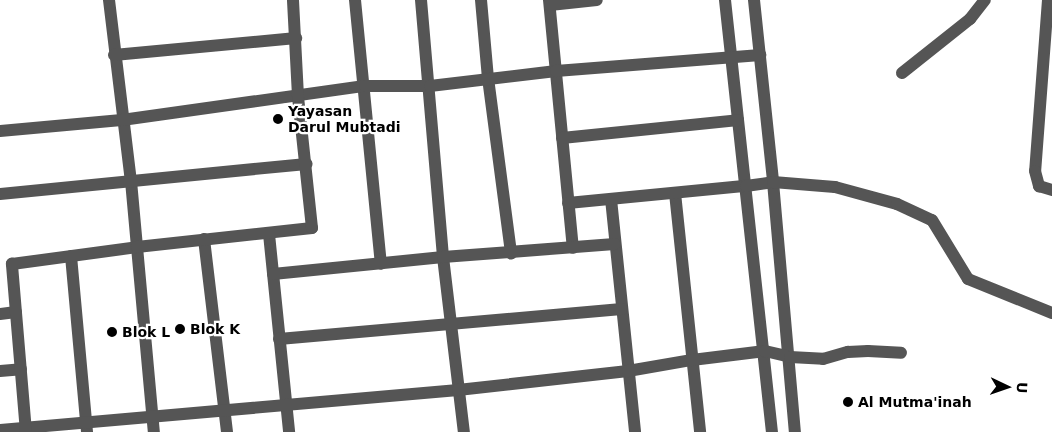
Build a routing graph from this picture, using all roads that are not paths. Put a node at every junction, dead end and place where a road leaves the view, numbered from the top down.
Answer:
1 (109, 0) edge
2 (293, 0) edge
3 (355, 0) edge
4 (421, 0) edge
5 (481, 0) edge
6 (597, 0) edge
7 (725, 0) edge
8 (754, 0) edge
9 (985, 0) edge
10 (1048, 0) edge
11 (549, 2) edge
12 (296, 38) junction
13 (114, 55) junction
14 (760, 55) junction
15 (731, 56) junction
16 (556, 71) junction
17 (902, 73) dead end
18 (488, 78) junction
19 (365, 86) junction
20 (430, 86) junction
21 (298, 96) junction
22 (122, 120) junction
23 (738, 120) junction
24 (0, 131) edge
25 (562, 138) junction
26 (307, 164) junction
27 (131, 181) junction
28 (773, 182) junction
29 (746, 186) junction
30 (1052, 190) edge
31 (675, 193) junction
32 (0, 194) edge
33 (611, 199) junction
34 (568, 204) junction
35 (269, 234) junction
36 (204, 239) junction
37 (615, 244) junction
38 (137, 247) junction
39 (573, 248) junction
40 (511, 253) junction
41 (71, 256) junction
42 (443, 257) junction
43 (380, 264) junction
44 (273, 274) junction
45 (622, 309) junction
46 (16, 312) junction
47 (1052, 313) edge
48 (0, 314) edge
49 (453, 324) junction
50 (279, 339) junction
51 (765, 351) junction
52 (902, 353) dead end
53 (790, 357) junction
54 (692, 360) junction
55 (21, 369) junction
56 (0, 371) edge
57 (628, 371) junction
58 (458, 390) junction
59 (286, 406) junction
60 (226, 410) junction
61 (152, 416) junction
62 (87, 428) edge
63 (0, 430) edge
64 (26, 430) edge
65 (154, 432) edge
66 (227, 432) edge
67 (288, 432) edge
68 (464, 432) edge
69 (635, 432) edge
70 (700, 432) edge
71 (772, 432) edge
72 (795, 432) edge

1 - 13 street
2 - 12 street
3 - 19 street
4 - 20 street
5 - 18 street
6 - 11 street
7 - 15 street
8 - 14 street
9 - 17 street
10 - 30 street
11 - 16 street
12 - 13 street
12 - 21 street
13 - 22 street
14 - 15 street
14 - 28 street
15 - 16 street
15 - 23 street
16 - 18 street
16 - 25 street
18 - 20 street
18 - 40 street
19 - 20 street
19 - 21 street
19 - 43 street
20 - 42 street
21 - 22 street
21 - 26 street
22 - 24 street
22 - 27 street
23 - 25 street
23 - 29 street
25 - 34 street
26 - 27 street
26 - 35 street
27 - 32 street
27 - 38 street
28 - 29 street
28 - 47 street
28 - 53 street
29 - 31 street
29 - 51 street
31 - 33 street
31 - 54 street
33 - 34 street
33 - 37 street
34 - 39 street
35 - 36 street
35 - 44 street
36 - 38 street
36 - 60 street
37 - 39 street
37 - 45 street
38 - 41 street
38 - 61 street
39 - 40 street
40 - 42 street
41 - 46 street
41 - 62 street
42 - 43 street
42 - 49 street
43 - 44 street
44 - 50 street
45 - 49 street
45 - 57 street
46 - 48 street
46 - 55 street
49 - 50 street
49 - 58 street
50 - 59 street
51 - 53 street
51 - 54 street
51 - 71 street
52 - 53 street
53 - 72 street
54 - 57 street
54 - 70 street
55 - 56 street
55 - 64 street
57 - 58 street
57 - 69 street
58 - 59 street
58 - 68 street
59 - 60 street
59 - 67 street
60 - 61 street
60 - 66 street
61 - 62 street
61 - 65 street
62 - 64 street
63 - 64 street

